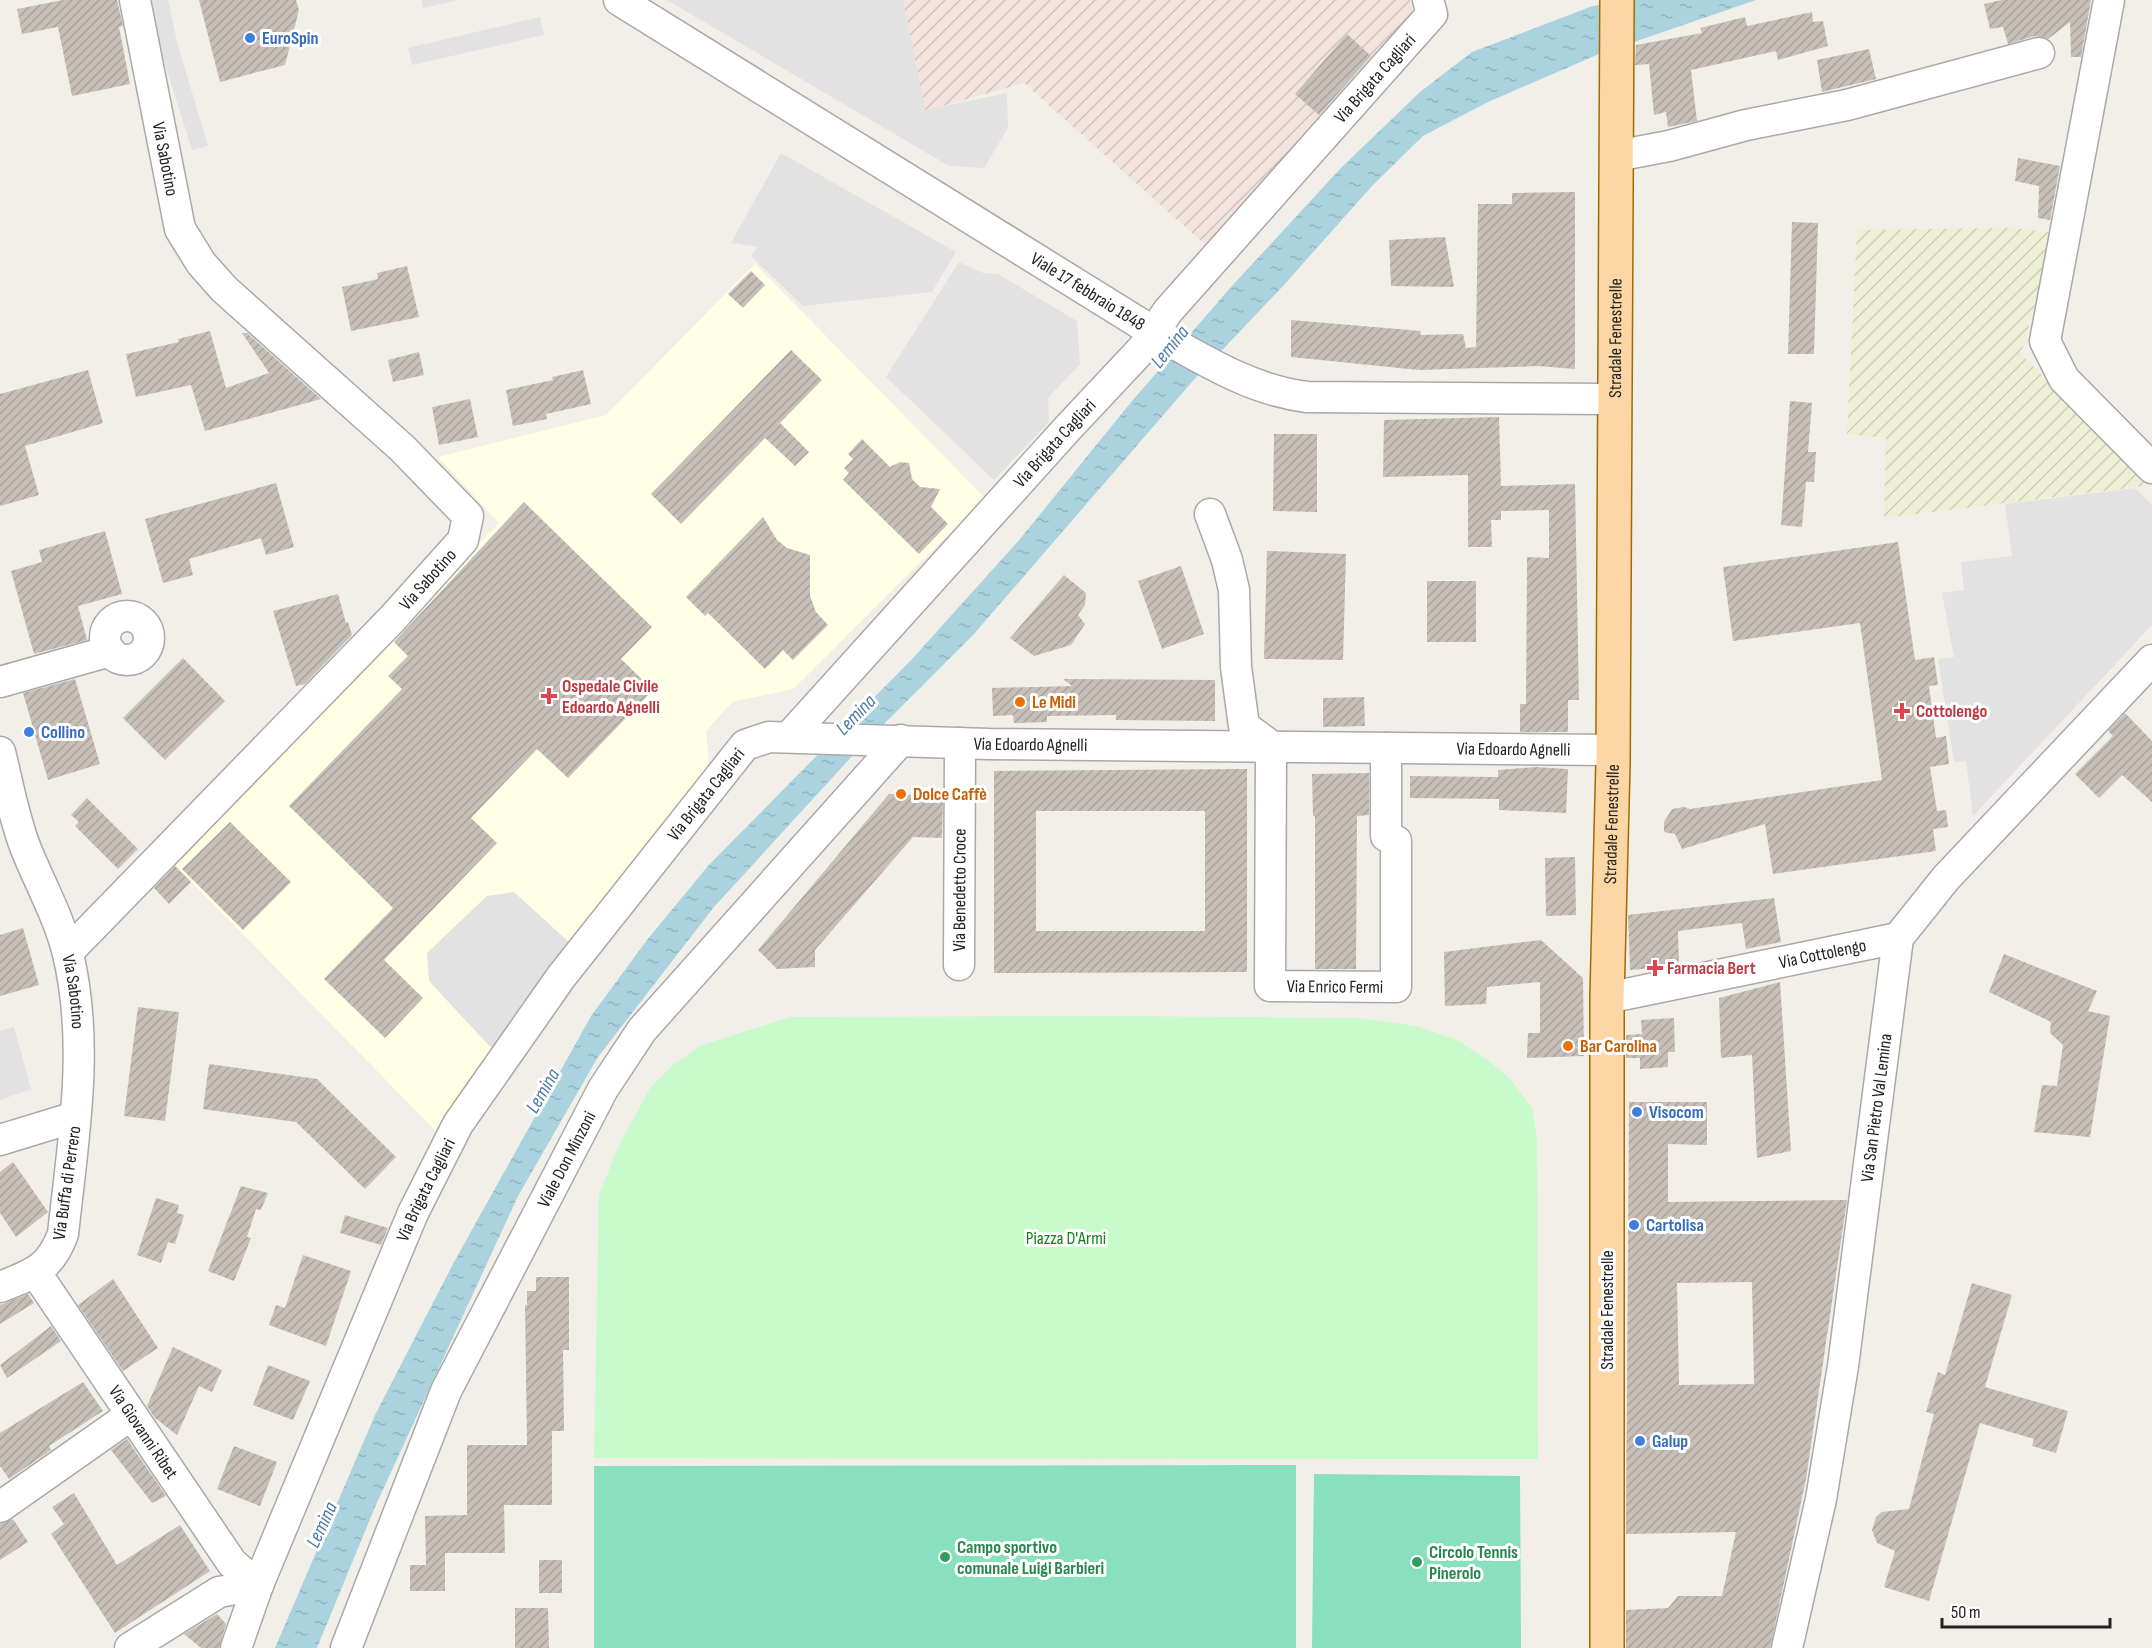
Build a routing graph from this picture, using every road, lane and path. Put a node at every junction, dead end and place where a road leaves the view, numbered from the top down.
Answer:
1 (135, 0) edge
2 (619, 0) edge
3 (1428, 0) edge
4 (1617, 0) edge
5 (2109, 0) edge
6 (2038, 53) dead end
7 (1616, 156) junction
8 (1162, 336) junction
9 (1614, 399) junction
10 (2152, 468) edge
11 (1210, 514) dead end
12 (110, 651) dead end
13 (2152, 660) edge
14 (0, 682) edge
15 (789, 738) junction
16 (889, 740) junction
17 (960, 743) junction
18 (1271, 746) junction
19 (1386, 748) junction
20 (1613, 750) junction
21 (0, 752) edge
22 (13, 845) edge
23 (1898, 938) junction
24 (68, 952) junction
25 (959, 965) dead end
26 (1607, 998) junction
27 (75, 1117) junction
28 (0, 1140) edge
29 (36, 1273) junction
30 (0, 1287) edge
31 (130, 1415) junction
32 (0, 1506) edge
33 (258, 1585) junction
34 (130, 1648) edge
35 (236, 1648) edge
36 (346, 1648) edge
37 (1607, 1648) edge
38 (1787, 1648) edge

1 - 24 street, Via Sabotino
2 - 8 street, Viale 17 febbraio 1848
3 - 8 street, Via Brigata Cagliari
4 - 7 main road, Stradale Fenestrelle
5 - 10 street
6 - 7 street
7 - 9 main road, Stradale Fenestrelle
8 - 9 street, Viale 17 febbraio 1848
8 - 15 street, Via Brigata Cagliari
9 - 20 main road, Stradale Fenestrelle
11 - 18 street
12 - 14 street
13 - 23 street
15 - 16 street, Via Edoardo Agnelli
15 - 33 street, Via Brigata Cagliari
16 - 17 street, Via Edoardo Agnelli
16 - 36 street, Viale Don Minzoni
17 - 18 street, Via Edoardo Agnelli
17 - 25 street, Via Benedetto Croce
18 - 19 street, Via Edoardo Agnelli
18 - 19 street, Via Enrico Fermi
19 - 20 street, Via Edoardo Agnelli
20 - 26 main road, Stradale Fenestrelle
21 - 22 street
22 - 24 street
23 - 26 street, Via Cottolengo
23 - 38 street, Via San Pietro Val Lemina
24 - 27 street, Via Sabotino
26 - 37 main road, Stradale Fenestrelle
27 - 28 street
27 - 29 street, Via Buffa di Perrero
29 - 30 street, Via Buffa di Perrero
29 - 31 street, Via Giovanni Ribet
31 - 32 street
31 - 33 street, Via Giovanni Ribet
33 - 34 street
33 - 35 street, Via Brigata Cagliari

